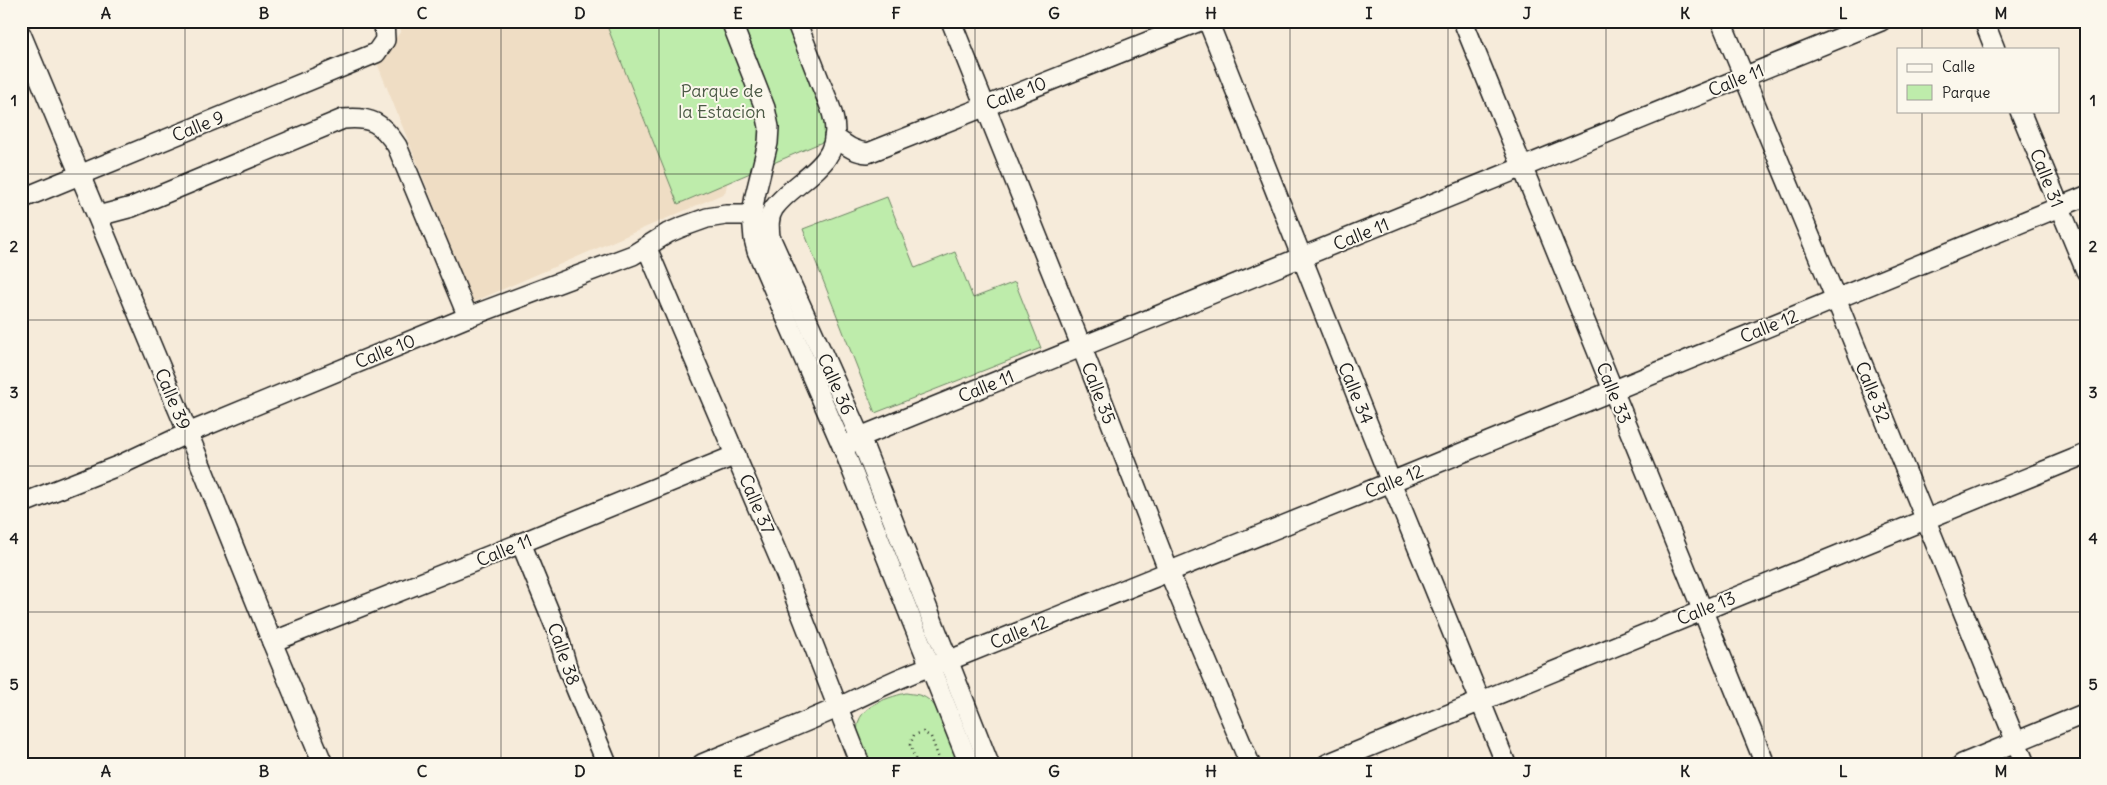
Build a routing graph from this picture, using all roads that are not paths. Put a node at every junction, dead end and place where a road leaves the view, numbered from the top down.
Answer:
1 (384, 21) edge
2 (731, 21) edge
3 (796, 21) edge
4 (951, 21) edge
5 (1200, 21) edge
6 (1208, 21) edge
7 (1463, 21) edge
8 (1720, 21) edge
9 (1881, 21) edge
10 (1984, 21) edge
11 (21, 34) edge
12 (1995, 48) edge
13 (1742, 77) junction
14 (985, 106) junction
15 (2020, 112) edge
16 (834, 136) junction
17 (1522, 167) junction
18 (80, 175) junction
19 (2086, 196) edge
20 (21, 199) edge
21 (2059, 207) junction
22 (752, 215) junction
23 (98, 216) junction
24 (647, 248) junction
25 (1302, 258) junction
26 (2086, 272) edge
27 (1836, 299) junction
28 (468, 317) junction
29 (1082, 348) junction
30 (1613, 390) junction
31 (188, 433) junction
32 (860, 437) junction
33 (843, 448) junction
34 (2086, 454) edge
35 (736, 455) junction
36 (1391, 482) junction
37 (21, 504) edge
38 (1925, 521) junction
39 (521, 544) junction
40 (1169, 572) junction
41 (1702, 610) junction
42 (272, 642) junction
43 (950, 660) junction
44 (931, 666) junction
45 (1480, 701) junction
46 (838, 707) junction
47 (2086, 713) edge
48 (2016, 742) junction
49 (323, 764) edge
50 (608, 764) edge
51 (702, 764) edge
52 (860, 764) edge
53 (969, 764) edge
54 (990, 764) edge
55 (1250, 764) edge
56 (1327, 764) edge
57 (1506, 764) edge
58 (1765, 764) edge
59 (1962, 764) edge
60 (2025, 764) edge

1 - 18 street, Calle 9
2 - 22 street, Calle 36
3 - 16 street, Calle 36
4 - 14 street, Calle 35
5 - 14 street, Calle 10
6 - 25 street, Calle 34
7 - 17 street, Calle 33
8 - 13 street, Calle 32
9 - 13 street, Calle 11
10 - 12 street
11 - 18 street, Calle 39
13 - 17 street, Calle 11
13 - 27 street, Calle 32
14 - 16 street, Calle 10
14 - 29 street, Calle 35
15 - 21 street, Calle 31
16 - 32 street, Calle 36
17 - 25 street, Calle 11
17 - 30 street, Calle 33
18 - 20 street, Calle 9
18 - 23 street, Calle 39
19 - 21 street, Calle 12
21 - 26 street, Calle 31
21 - 27 street, Calle 12
22 - 24 street, Calle 10
22 - 33 street, Calle 36
23 - 28 street
23 - 31 street, Calle 39
24 - 28 street, Calle 10
24 - 35 street, Calle 37
25 - 29 street, Calle 11
25 - 36 street, Calle 34
27 - 30 street, Calle 12
27 - 38 street, Calle 32
28 - 31 street, Calle 10
29 - 32 street, Calle 11
29 - 40 street, Calle 35
30 - 36 street, Calle 12
30 - 41 street, Calle 33
31 - 37 street, Calle 10
31 - 42 street, Calle 39
32 - 33 street, Calle 11
32 - 43 street, Calle 36
33 - 44 street, Calle 36
34 - 38 street, Calle 13
35 - 39 street, Calle 11
35 - 46 street, Calle 37
36 - 40 street, Calle 12
36 - 45 street, Calle 34
38 - 41 street, Calle 13
38 - 48 street, Calle 32
39 - 42 street, Calle 11
39 - 50 street, Calle 38
40 - 43 street, Calle 12
40 - 55 street, Calle 35
41 - 45 street, Calle 13
41 - 58 street, Calle 33
42 - 49 street, Calle 39
43 - 44 street, Calle 12
43 - 54 street, Calle 36
44 - 46 street, Calle 12
44 - 53 street, Calle 36
45 - 56 street, Calle 13
45 - 57 street, Calle 34
46 - 51 street, Calle 12
46 - 52 street, Calle 37
47 - 48 street
48 - 59 street
48 - 60 street, Calle 32

